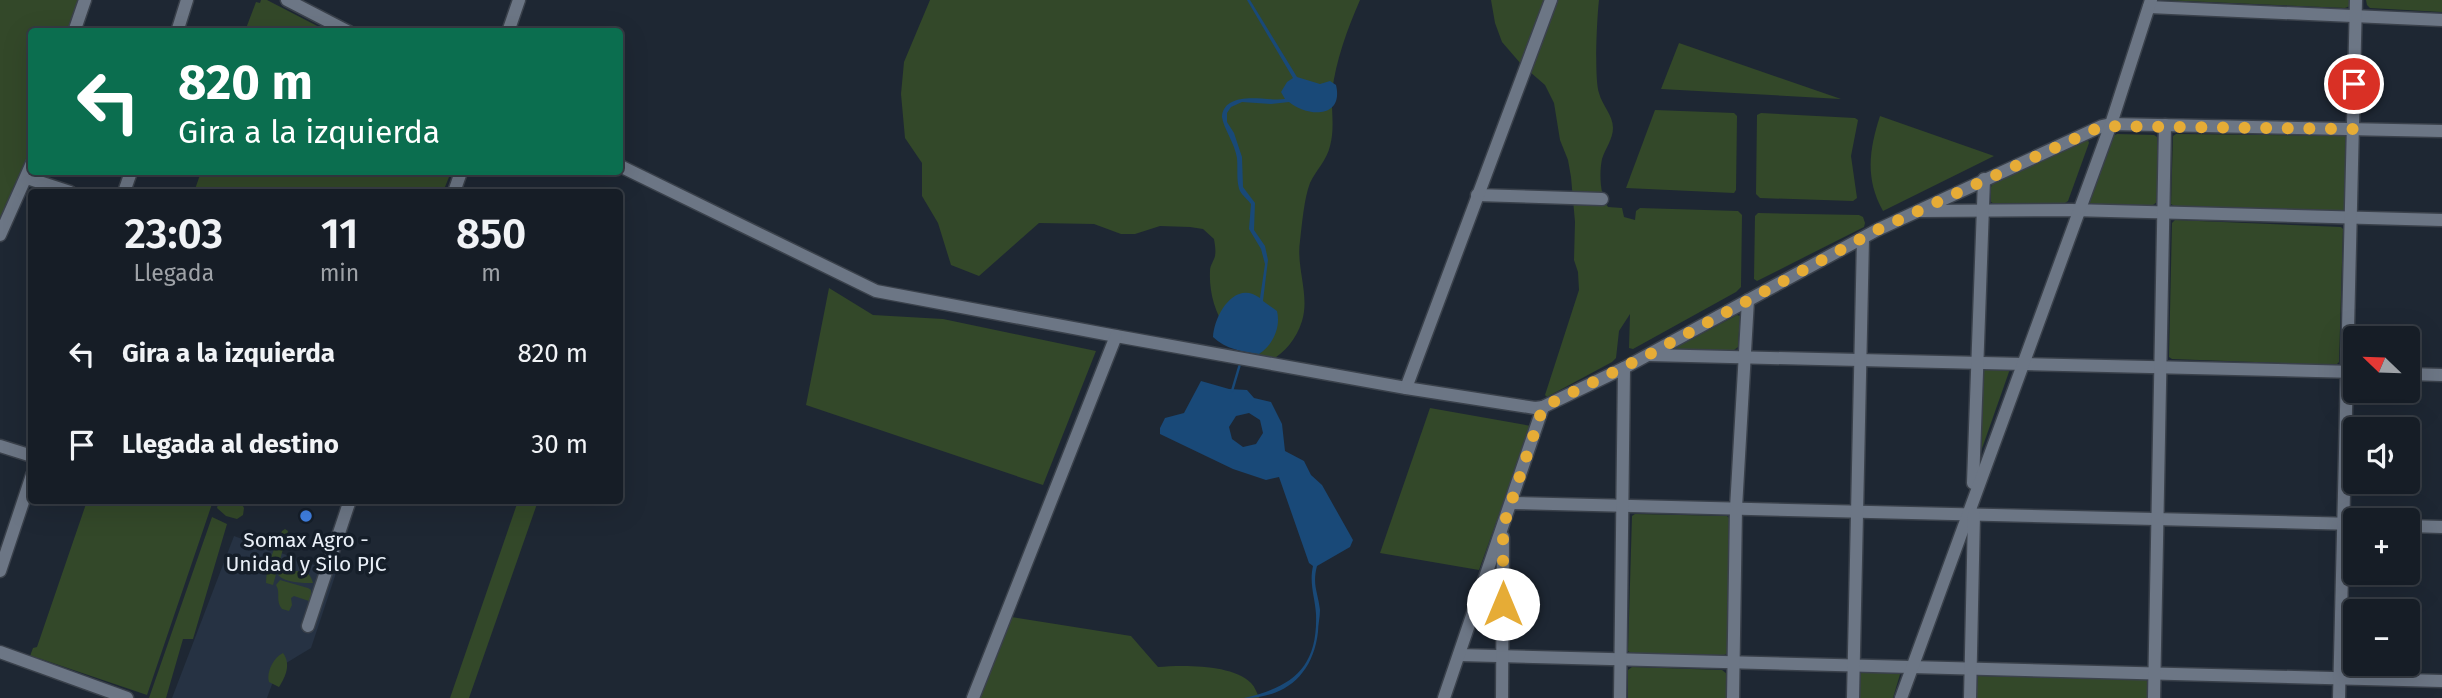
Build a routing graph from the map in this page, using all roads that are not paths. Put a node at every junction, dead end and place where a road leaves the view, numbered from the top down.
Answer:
1 (85, 0) edge
2 (187, 0) edge
3 (287, 0) edge
4 (519, 0) edge
5 (1550, 0) edge
6 (2356, 0) edge
7 (2150, 4) edge
8 (2356, 16) junction
9 (2442, 20) edge
10 (75, 28) edge
11 (178, 28) edge
12 (341, 28) edge
13 (509, 28) edge
14 (2106, 125) junction
15 (2165, 125) junction
16 (2353, 129) junction
17 (2442, 131) edge
18 (623, 167) edge
19 (28, 175) edge
20 (27, 178) junction
21 (1984, 179) junction
22 (61, 189) edge
23 (1477, 195) junction
24 (1602, 199) dead end
25 (2076, 210) junction
26 (1918, 211) junction
27 (1983, 211) junction
28 (2164, 213) junction
29 (2351, 218) junction
30 (2442, 220) edge
31 (0, 235) edge
32 (1863, 238) junction
33 (1748, 300) junction
34 (2351, 326) edge
35 (1116, 336) junction
36 (1648, 355) junction
37 (1745, 357) junction
38 (1861, 360) junction
39 (1978, 362) junction
40 (2020, 363) junction
41 (2160, 367) junction
42 (1624, 368) junction
43 (2343, 372) edge
44 (2420, 374) edge
45 (2442, 375) edge
46 (1406, 388) junction
47 (2351, 403) edge
48 (1543, 407) junction
49 (0, 446) edge
50 (28, 455) edge
51 (1973, 483) junction
52 (28, 487) edge
53 (1511, 503) junction
54 (349, 504) edge
55 (1623, 505) junction
56 (1736, 508) junction
57 (2349, 508) edge
58 (1857, 511) junction
59 (1968, 514) junction
60 (2157, 519) junction
61 (2343, 524) edge
62 (2420, 526) edge
63 (1503, 527) junction
64 (2442, 527) edge
65 (0, 571) edge
66 (2345, 585) edge
67 (308, 626) dead end
68 (0, 652) edge
69 (1459, 655) junction
70 (1503, 656) junction
71 (1621, 659) junction
72 (1734, 662) junction
73 (1854, 665) junction
74 (1910, 666) junction
75 (1970, 668) junction
76 (2154, 673) junction
77 (2340, 678) junction
78 (2442, 681) edge
79 (127, 698) edge
80 (973, 698) edge
81 (1444, 698) edge
82 (1503, 698) edge
83 (1620, 698) edge
84 (1733, 698) edge
85 (1853, 698) edge
86 (1898, 698) edge
87 (1970, 698) edge
88 (2154, 698) edge
89 (2339, 698) edge

1 - 10 street
2 - 11 street
3 - 12 street
4 - 13 street
5 - 23 street
6 - 8 street
7 - 8 street
7 - 14 street
8 - 9 street
8 - 16 street
14 - 15 street
14 - 21 street
14 - 25 street
15 - 16 street
15 - 28 street
16 - 17 street
16 - 29 street
18 - 35 street
19 - 20 street
20 - 22 street
20 - 31 street
21 - 26 street
21 - 27 street
23 - 24 street
23 - 46 street
25 - 27 street
25 - 28 street
25 - 40 street
26 - 27 street
26 - 32 street
27 - 39 street
28 - 29 street
28 - 41 street
29 - 30 street
29 - 34 street
32 - 33 street
32 - 38 street
33 - 36 street
33 - 37 street
35 - 46 street
35 - 80 street
36 - 37 street
36 - 42 street
37 - 38 street
37 - 56 street
38 - 39 street
38 - 58 street
39 - 40 street
39 - 51 street
40 - 41 street
40 - 51 street
40 - 59 street
41 - 43 street
41 - 60 street
42 - 48 street
42 - 55 street
44 - 45 street
46 - 48 street
47 - 57 street
48 - 53 street
49 - 50 street
51 - 59 street
52 - 65 street
53 - 55 street
53 - 63 street
54 - 67 street
55 - 56 street
55 - 71 street
56 - 58 street
56 - 72 street
58 - 59 street
58 - 73 street
59 - 60 street
59 - 74 street
59 - 75 street
60 - 61 street
60 - 76 street
62 - 64 street
63 - 69 street
63 - 70 street
66 - 77 street
68 - 79 street
69 - 70 street
69 - 81 street
70 - 71 street
70 - 82 street
71 - 72 street
71 - 83 street
72 - 73 street
72 - 84 street
73 - 74 street
73 - 85 street
74 - 75 street
74 - 86 street
75 - 76 street
75 - 87 street
76 - 77 street
76 - 88 street
77 - 78 street
77 - 89 street

